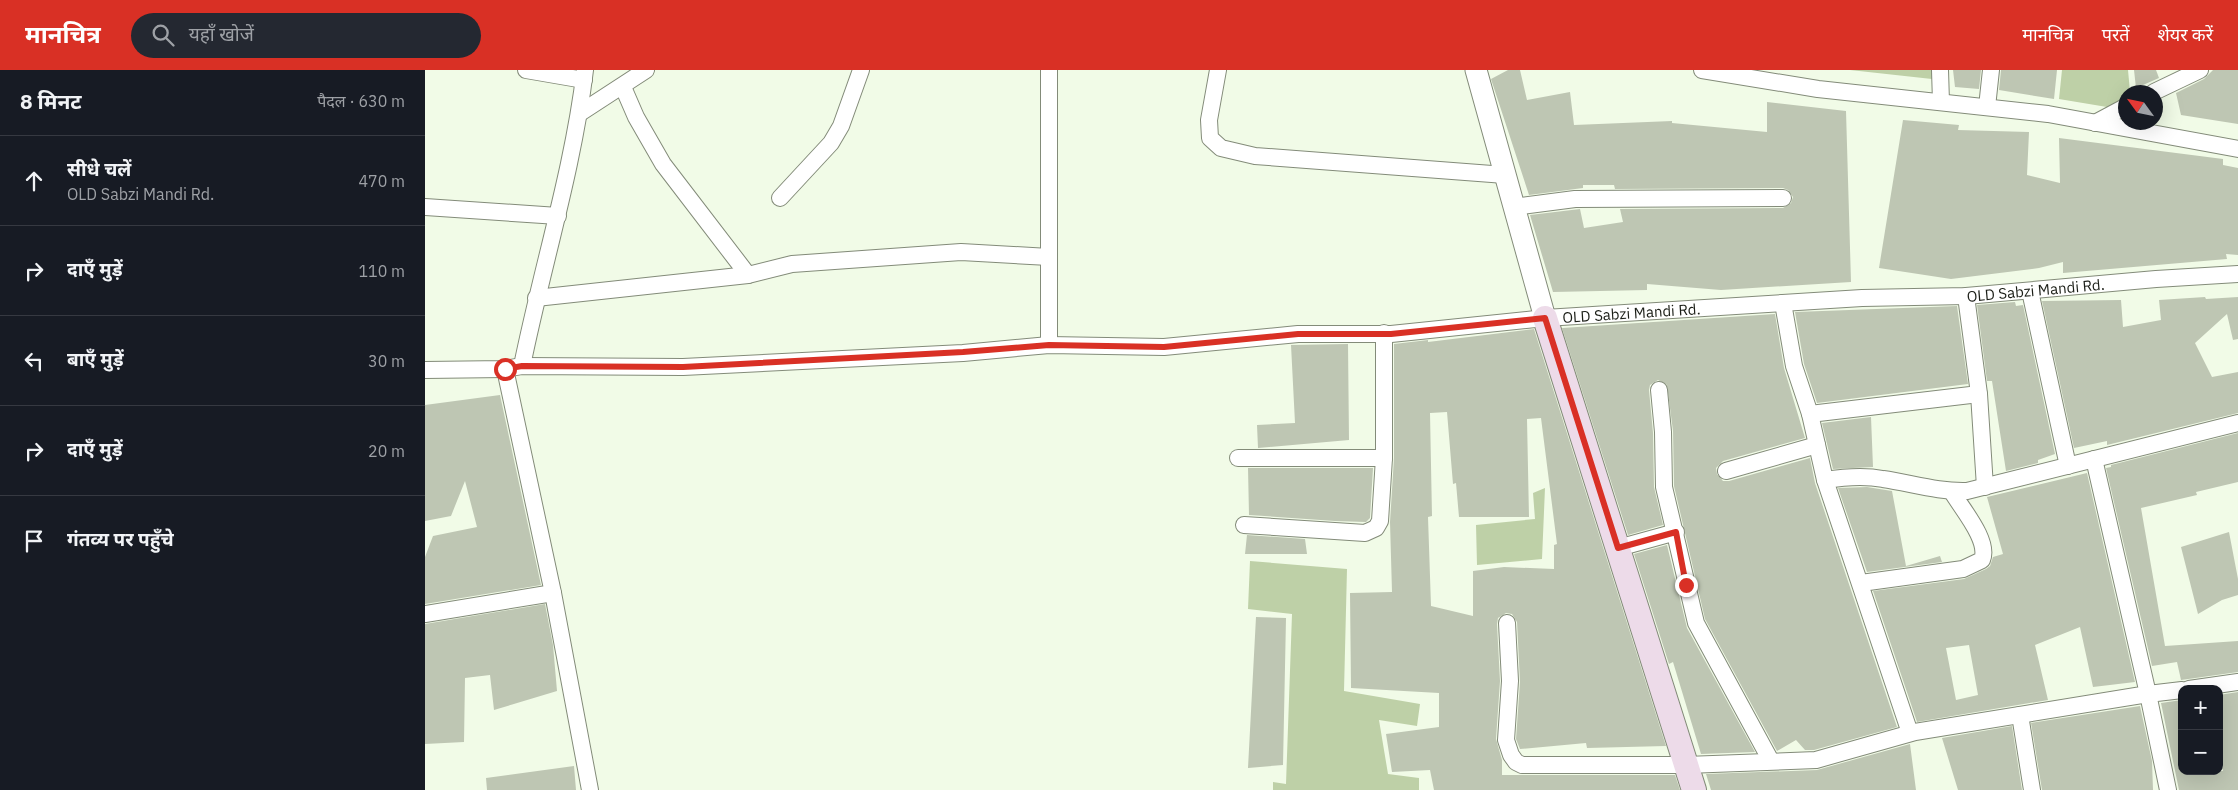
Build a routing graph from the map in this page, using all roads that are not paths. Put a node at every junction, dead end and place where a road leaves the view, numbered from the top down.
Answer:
1 (526, 70) edge
2 (646, 70) edge
3 (861, 70) edge
4 (1049, 70) edge
5 (1218, 70) edge
6 (1475, 70) edge
7 (1702, 70) edge
8 (1940, 70) edge
9 (1991, 70) edge
10 (2201, 70) edge
11 (585, 75) edge
12 (623, 86) junction
13 (2163, 88) edge
14 (1941, 102) junction
15 (1987, 108) junction
16 (2118, 111) edge
17 (580, 112) junction
18 (2095, 123) junction
19 (2238, 149) edge
20 (1505, 175) junction
21 (780, 198) dead end
22 (1783, 198) dead end
23 (425, 207) edge
24 (1514, 207) junction
25 (558, 216) junction
26 (1049, 257) junction
27 (2238, 274) edge
28 (748, 275) junction
29 (2030, 291) junction
30 (1966, 296) junction
31 (536, 298) junction
32 (1783, 303) junction
33 (1545, 318) junction
34 (1384, 333) junction
35 (1049, 345) junction
36 (522, 366) junction
37 (505, 369) junction
38 (425, 370) edge
39 (1659, 390) dead end
40 (1979, 394) junction
41 (1810, 414) junction
42 (2238, 423) edge
43 (1817, 445) junction
44 (1238, 458) dead end
45 (1384, 458) junction
46 (2094, 459) junction
47 (2068, 466) junction
48 (1726, 471) dead end
49 (1825, 480) junction
50 (1985, 487) junction
51 (1952, 492) junction
52 (1244, 525) dead end
53 (1676, 532) junction
54 (1618, 548) junction
55 (1861, 583) junction
56 (553, 592) junction
57 (425, 614) edge
58 (1507, 623) dead end
59 (2238, 682) edge
60 (2217, 685) edge
61 (2178, 690) edge
62 (2147, 694) junction
63 (2020, 715) junction
64 (1910, 733) junction
65 (1771, 762) junction
66 (1687, 765) junction
67 (590, 790) edge
68 (1694, 790) edge
69 (2032, 790) edge
70 (2168, 790) edge

1 - 11 street
2 - 12 street
3 - 21 street
4 - 26 street
5 - 20 street
6 - 20 street
7 - 14 street
8 - 14 street
9 - 15 street
10 - 13 street
11 - 17 street
12 - 17 street
12 - 28 street
14 - 15 street
15 - 18 street
16 - 18 street
17 - 25 street
18 - 19 street
20 - 24 street
22 - 24 street
23 - 25 street
24 - 33 street
25 - 31 street
26 - 28 street
26 - 35 street
27 - 29 street, OLD Sabzi Mandi Rd.
28 - 31 street
29 - 30 street, OLD Sabzi Mandi Rd.
29 - 47 street
30 - 32 street, OLD Sabzi Mandi Rd.
30 - 40 street
31 - 36 street
32 - 33 street, OLD Sabzi Mandi Rd.
32 - 41 street
33 - 34 street, OLD Sabzi Mandi Rd.
33 - 54 main road
34 - 35 street, OLD Sabzi Mandi Rd.
34 - 45 street
35 - 36 street, OLD Sabzi Mandi Rd.
36 - 37 street, OLD Sabzi Mandi Rd.
37 - 38 street, OLD Sabzi Mandi Rd.
37 - 56 street
39 - 53 street
40 - 41 street
40 - 50 street
41 - 43 street
42 - 46 street
43 - 48 street
43 - 49 street
44 - 45 street
45 - 52 street
46 - 47 street
46 - 62 street
47 - 50 street
49 - 51 street
49 - 55 street
50 - 51 street
51 - 55 street
53 - 54 street
53 - 65 street
54 - 66 main road
55 - 64 street
56 - 57 street
56 - 67 street
58 - 66 street
59 - 60 street
61 - 62 street
62 - 63 street
62 - 70 street
63 - 64 street
63 - 69 street
64 - 65 street
65 - 66 street
66 - 68 main road

